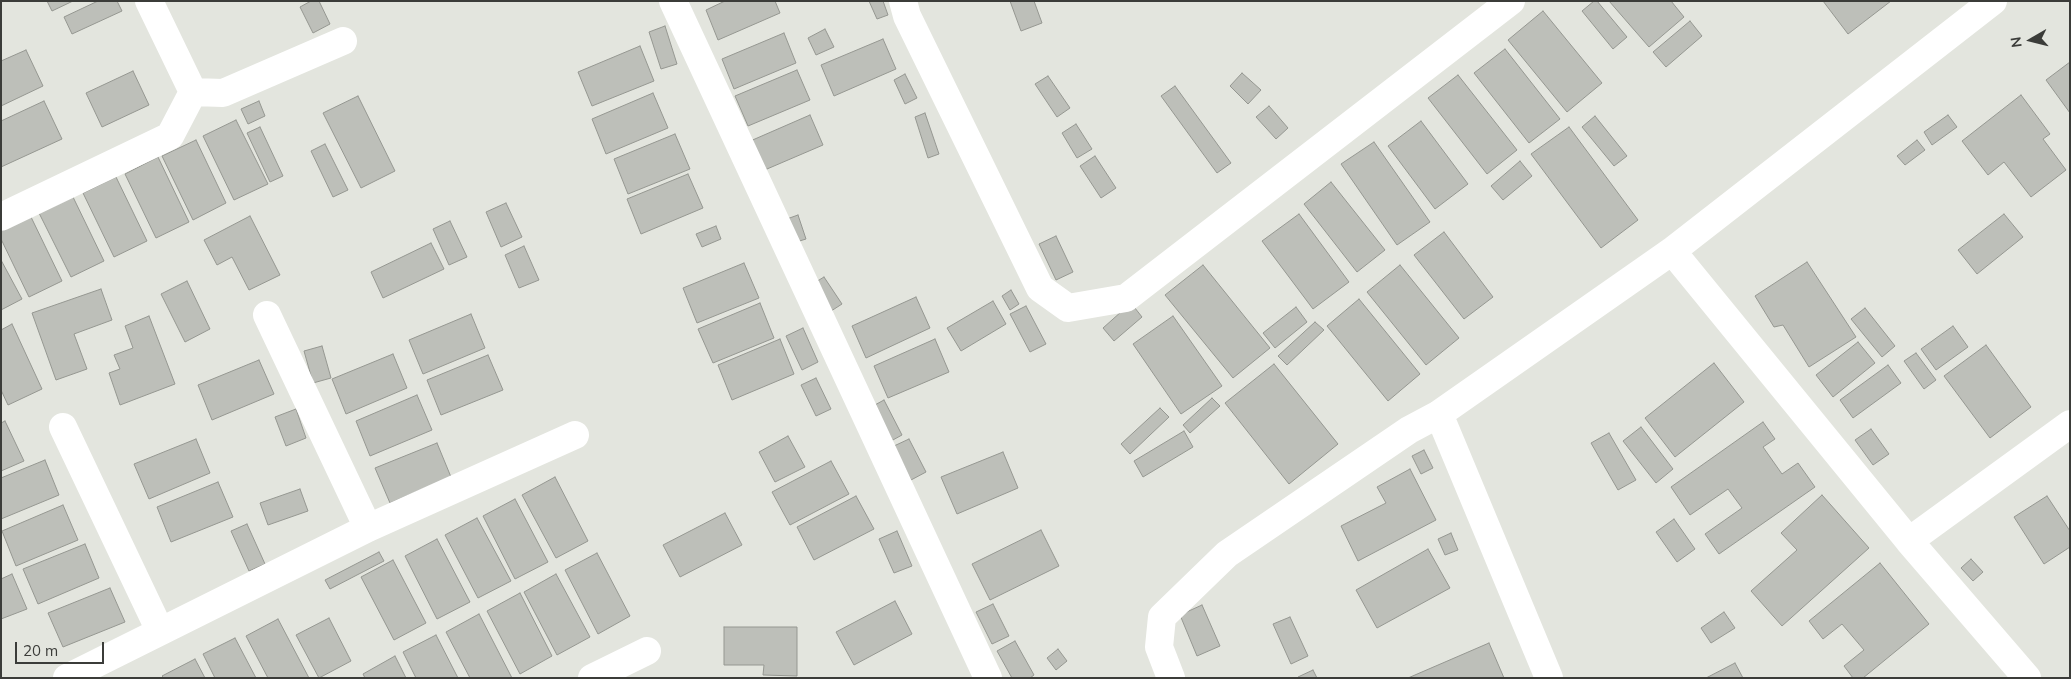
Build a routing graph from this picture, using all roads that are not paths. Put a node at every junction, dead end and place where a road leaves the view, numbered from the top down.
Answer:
1 (149, 1) edge
2 (673, 1) edge
3 (903, 1) edge
4 (1511, 1) edge
5 (1993, 1) edge
6 (343, 41) dead end
7 (193, 92) junction
8 (1, 217) edge
9 (1672, 252) junction
10 (267, 315) dead end
11 (1439, 414) junction
12 (2070, 424) edge
13 (63, 427) dead end
14 (575, 435) dead end
15 (368, 528) junction
16 (1909, 541) junction
17 (160, 632) junction
18 (647, 651) dead end
19 (67, 678) edge
20 (592, 678) edge
21 (988, 678) edge
22 (1171, 678) edge
23 (1549, 678) edge
24 (2027, 678) edge

1 - 7 street
2 - 21 street
3 - 4 street
5 - 9 street
6 - 7 street
7 - 8 street
9 - 11 street
9 - 16 street
10 - 15 street
11 - 22 street
11 - 23 street
12 - 16 street
13 - 17 street
14 - 15 street
15 - 17 street
16 - 24 street
17 - 19 street
18 - 20 street

